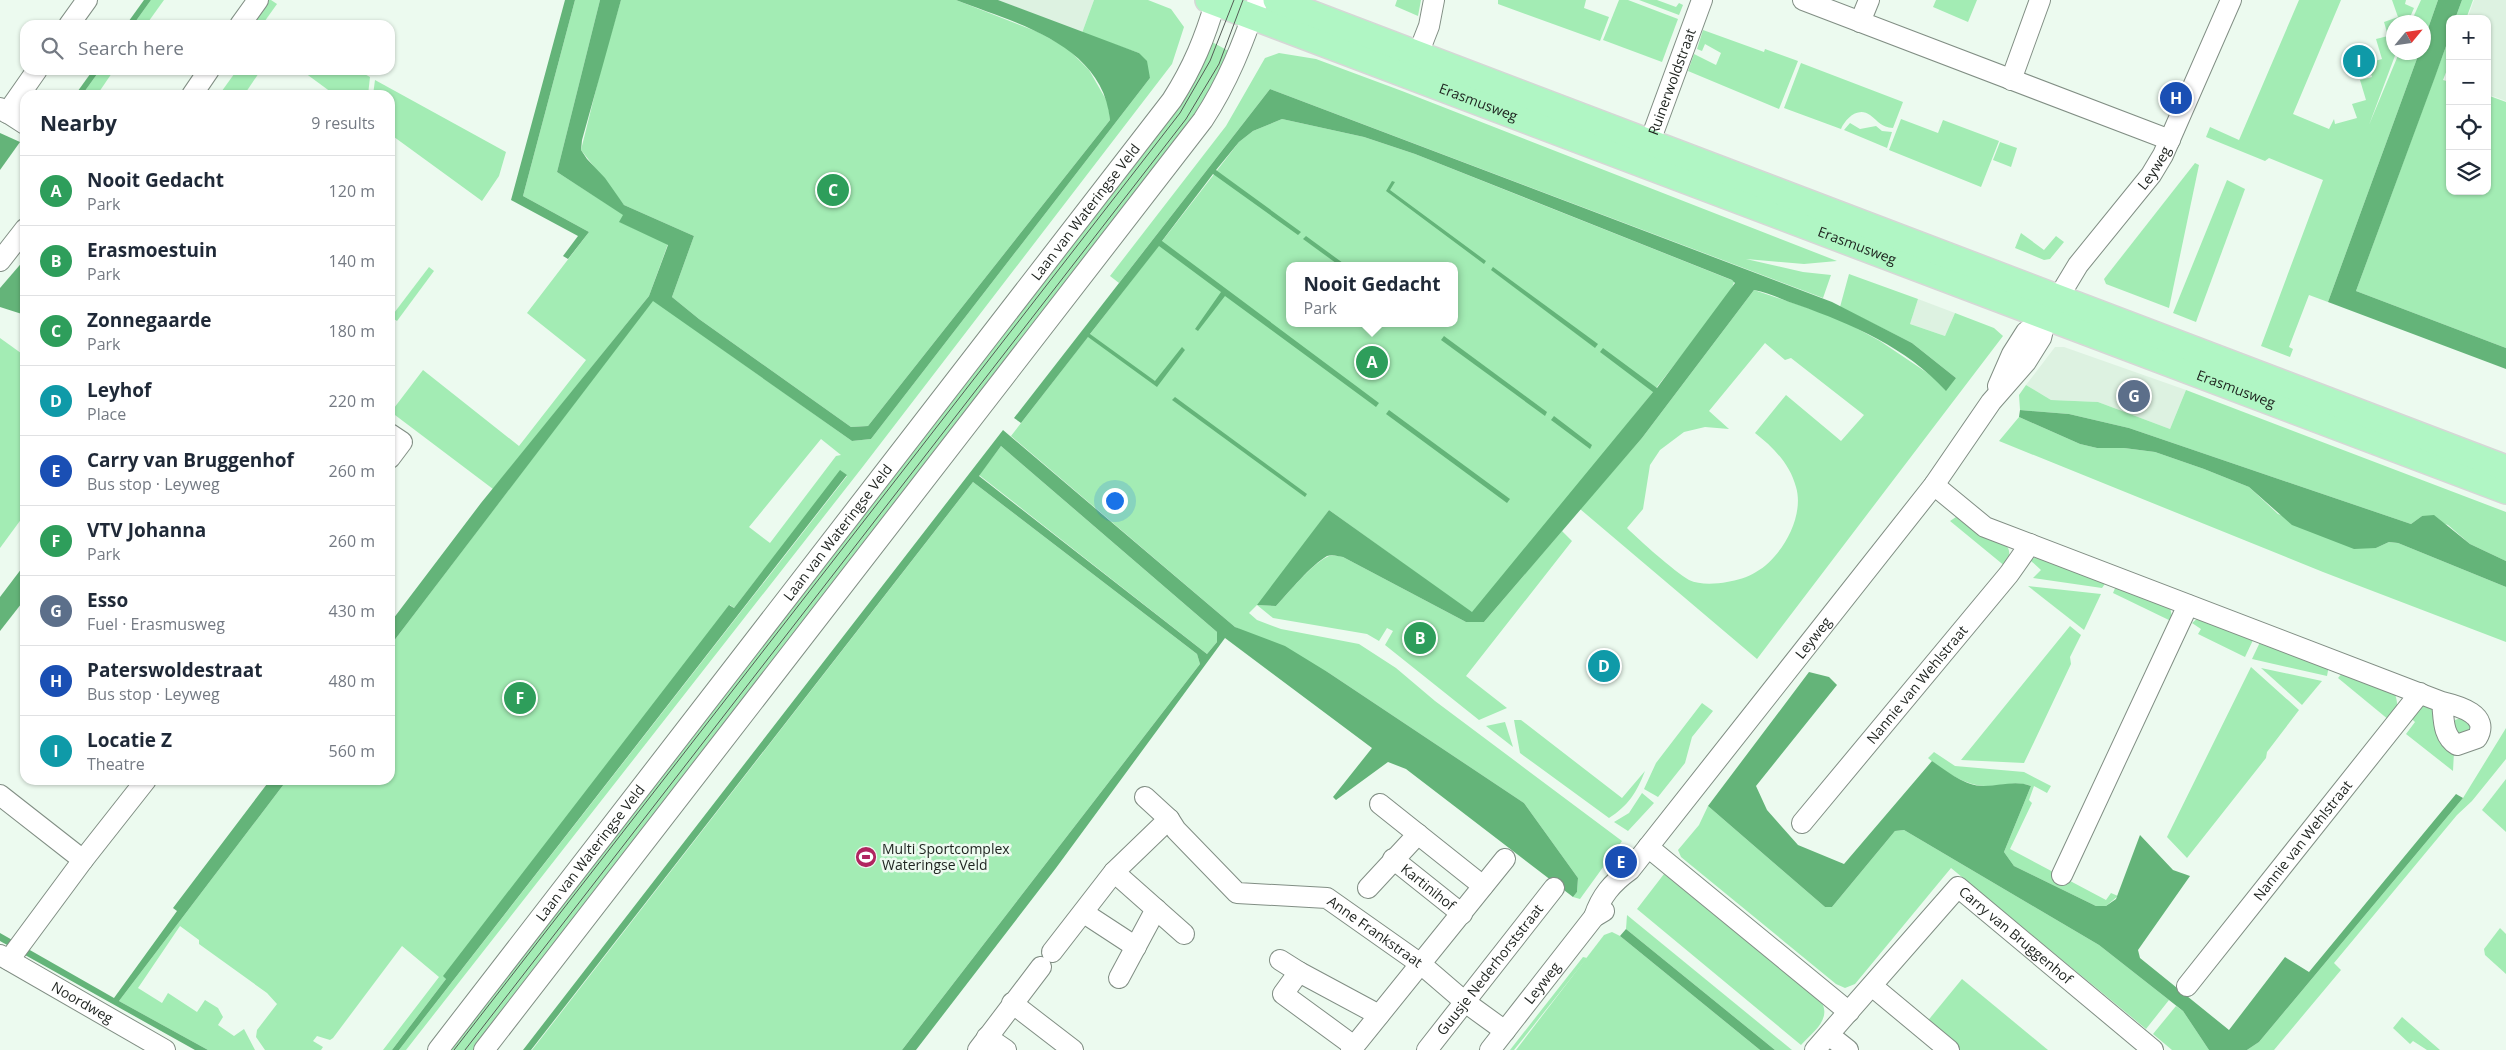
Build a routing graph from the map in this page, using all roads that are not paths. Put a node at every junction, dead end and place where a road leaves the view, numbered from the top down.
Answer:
1 (87, 0) edge
2 (258, 0) edge
3 (1276, 0) edge
4 (1434, 0) edge
5 (1702, 0) edge
6 (1803, 0) edge
7 (1869, 0) edge
8 (2040, 0) edge
9 (2231, 0) edge
10 (1213, 1) edge
11 (1256, 8) edge
12 (72, 20) edge
13 (244, 20) edge
14 (1860, 22) junction
15 (1413, 65) junction
16 (33, 75) edge
17 (206, 75) edge
18 (2011, 80) junction
19 (21, 90) edge
20 (195, 90) edge
21 (20, 91) edge
22 (4, 111) edge
23 (20, 121) edge
24 (2170, 140) junction
25 (1646, 153) junction
26 (20, 235) edge
27 (0, 261) edge
28 (2058, 297) junction
29 (2046, 318) junction
30 (2506, 468) edge
31 (1934, 485) junction
32 (2506, 491) edge
33 (2030, 544) junction
34 (2188, 605) junction
35 (2420, 694) junction
36 (2442, 702) dead end
37 (142, 785) edge
38 (0, 795) edge
39 (1144, 797) dead end
40 (1380, 804) dead end
41 (1169, 818) junction
42 (1802, 823) dead end
43 (1418, 834) junction
44 (1648, 847) junction
45 (1393, 859) junction
46 (1505, 859) dead end
47 (83, 860) junction
48 (1114, 872) junction
49 (2062, 875) dead end
50 (1483, 886) junction
51 (1368, 888) dead end
52 (1554, 888) dead end
53 (1156, 909) junction
54 (1084, 913) junction
55 (1462, 914) junction
56 (1184, 934) dead end
57 (1136, 947) junction
58 (11, 953) edge
59 (1280, 960) dead end
60 (1422, 965) junction
61 (1299, 972) junction
62 (1119, 978) dead end
63 (1872, 986) junction
64 (2187, 986) dead end
65 (1465, 1002) junction
66 (1012, 1003) junction
67 (1849, 1012) junction
68 (1379, 1014) junction
69 (1505, 1031) junction
70 (1829, 1035) junction
71 (982, 1043) edge
72 (1352, 1048) edge
73 (165, 1050) edge
74 (438, 1050) edge
75 (484, 1050) edge
76 (1006, 1050) edge
77 (1072, 1050) edge
78 (1427, 1050) edge
79 (1490, 1050) edge
80 (1815, 1050) edge
81 (1848, 1050) edge
82 (1949, 1050) edge
83 (2153, 1050) edge

1 - 12 street
2 - 13 street
3 - 15 main road, Erasmusweg
4 - 15 street
5 - 25 street, Ruinerwoldstraat
6 - 14 street
7 - 14 street
8 - 18 street
9 - 24 street, Leyweg
10 - 11 main road, Erasmusweg
10 - 74 street, Laan van Wateringse Veld
11 - 15 main road, Erasmusweg
11 - 75 street
14 - 18 street
15 - 25 main road, Erasmusweg
16 - 19 street
17 - 20 street
18 - 24 street
21 - 22 street
22 - 23 street
24 - 28 street, Leyweg
25 - 28 main road, Erasmusweg
25 - 29 main road, Erasmusweg
26 - 27 street
28 - 29 street, Leyweg
28 - 30 main road, Erasmusweg
29 - 31 street, Leyweg
29 - 32 main road, Erasmusweg
31 - 33 street
31 - 44 street, Leyweg
33 - 34 street
33 - 42 street, Nannie van Wehlstraat
34 - 35 street
34 - 49 street
35 - 36 street
35 - 64 street, Nannie van Wehlstraat
37 - 47 street
38 - 47 street
39 - 41 street, Anne Frankstraat
40 - 43 street
41 - 48 street
41 - 60 street, Anne Frankstraat
43 - 45 street, Kartinihof
43 - 50 street
44 - 67 street
44 - 69 street, Leyweg
45 - 51 street, Kartinihof
45 - 55 street, Kartinihof
46 - 50 street, Kartinihof
47 - 58 street
48 - 53 street
48 - 54 street
50 - 55 street, Kartinihof
52 - 65 street, Guusje Nederhorststraat
53 - 56 street
53 - 57 street
54 - 57 street
54 - 66 street
55 - 60 street, Kartinihof
57 - 62 street
58 - 73 street, Noordweg
59 - 61 street
60 - 65 street, Anne Frankstraat
60 - 68 street, Kartinihof
61 - 68 street
61 - 72 street
63 - 67 street, Carry van Bruggenhof
63 - 82 street
63 - 83 street, Carry van Bruggenhof
65 - 69 street, Anne Frankstraat
65 - 78 street, Guusje Nederhorststraat
66 - 71 street
66 - 77 street
67 - 70 street, Carry van Bruggenhof
68 - 72 street, Kartinihof
69 - 79 street, Leyweg
70 - 80 street, Carry van Bruggenhof
70 - 81 street
71 - 76 street

